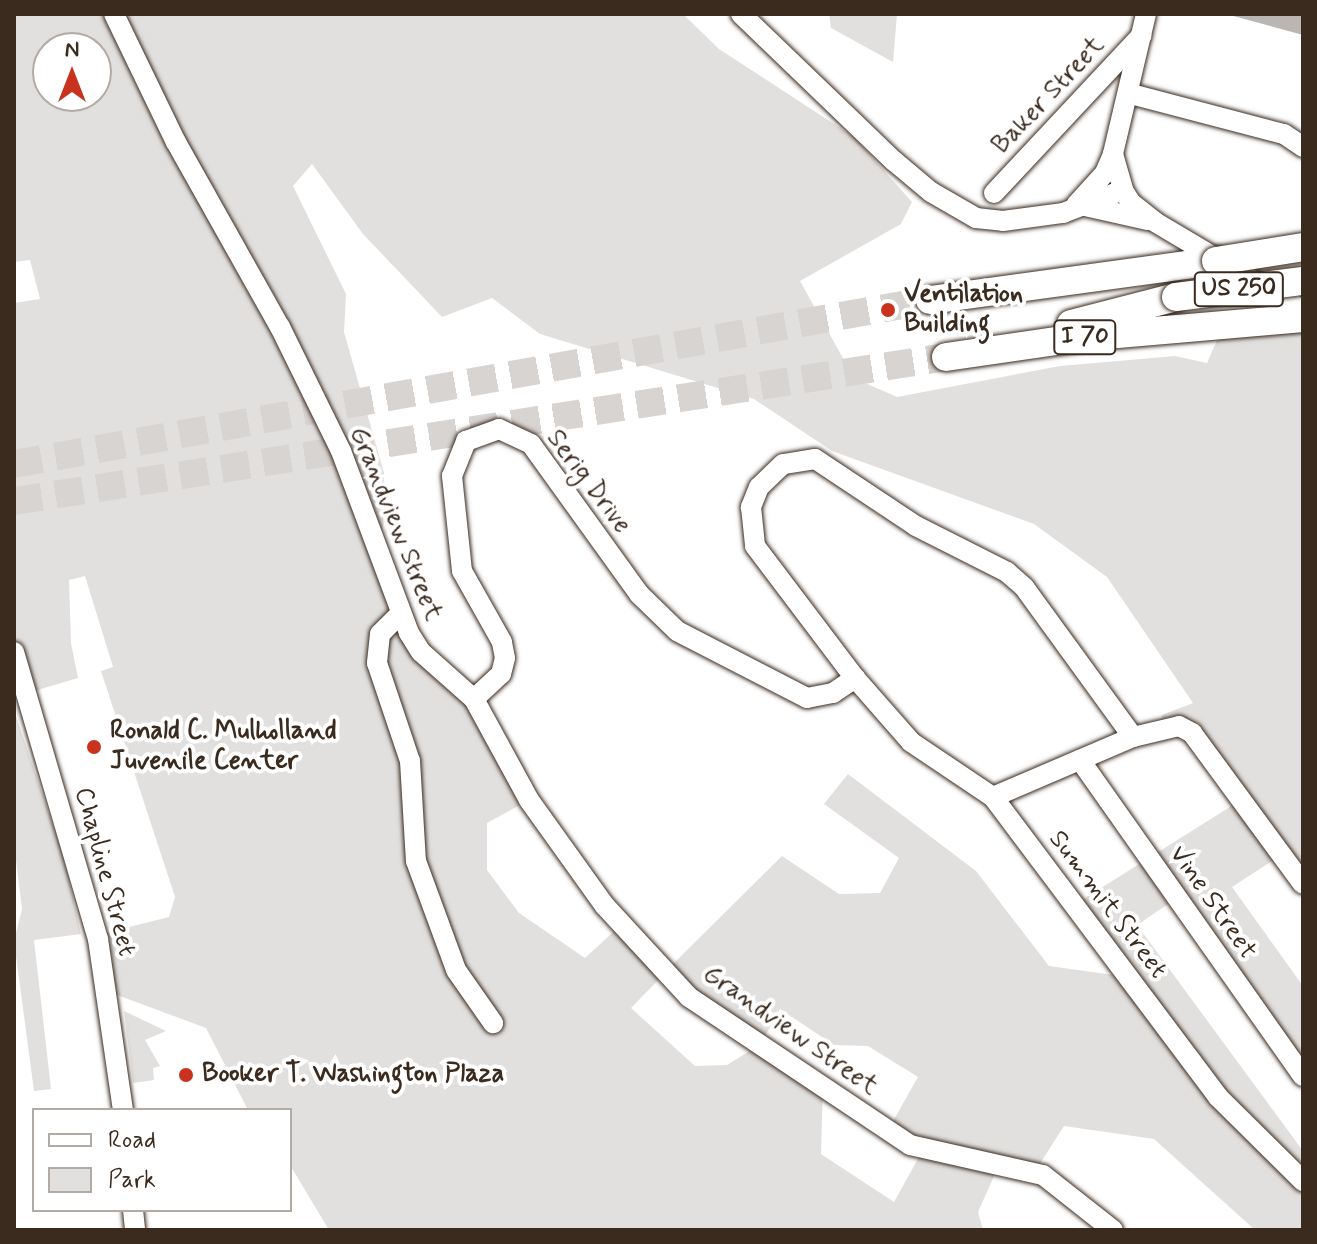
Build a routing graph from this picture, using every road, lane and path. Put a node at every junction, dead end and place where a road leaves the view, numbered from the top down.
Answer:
1 (114, 14) edge
2 (741, 14) edge
3 (1144, 24) edge
4 (1131, 94) junction
5 (1303, 147) edge
6 (1113, 154) junction
7 (1123, 190) junction
8 (994, 193) dead end
9 (1076, 208) junction
10 (1155, 222) junction
11 (1303, 247) edge
12 (1303, 258) edge
13 (1216, 261) junction
14 (1303, 281) edge
15 (930, 300) tunnel mouth
16 (1303, 310) edge
17 (1303, 318) edge
18 (946, 357) joint
19 (399, 615) junction
20 (14, 652) edge
21 (855, 678) junction
22 (474, 699) junction
23 (1133, 737) junction
24 (1080, 760) junction
25 (993, 797) junction
26 (1303, 884) edge
27 (493, 1023) dead end
28 (1303, 1076) edge
29 (123, 1108) edge
30 (1303, 1181) edge
31 (1113, 1230) edge

1 - 19 street, Grandview Street
2 - 9 street
3 - 4 street
3 - 8 street, Baker Street
4 - 5 street
4 - 6 street
6 - 7 street
6 - 9 street
7 - 9 street
7 - 10 street
9 - 10 street
10 - 16 street
11 - 13 highway, I 70, bridge
12 - 13 highway, US 250, bridge
13 - 15 highway, I 70
14 - 18 highway, US 250, bridge
17 - 18 highway, I 70
19 - 22 street, Grandview Street
19 - 27 street
20 - 29 street, Chapline Street
21 - 22 street, Serig Drive
21 - 23 street, Summit Street
21 - 25 street, Summit Street
22 - 31 street, Grandview Street
23 - 24 street
23 - 26 street
24 - 25 street
24 - 28 street, Vine Street
25 - 30 street, Summit Street

